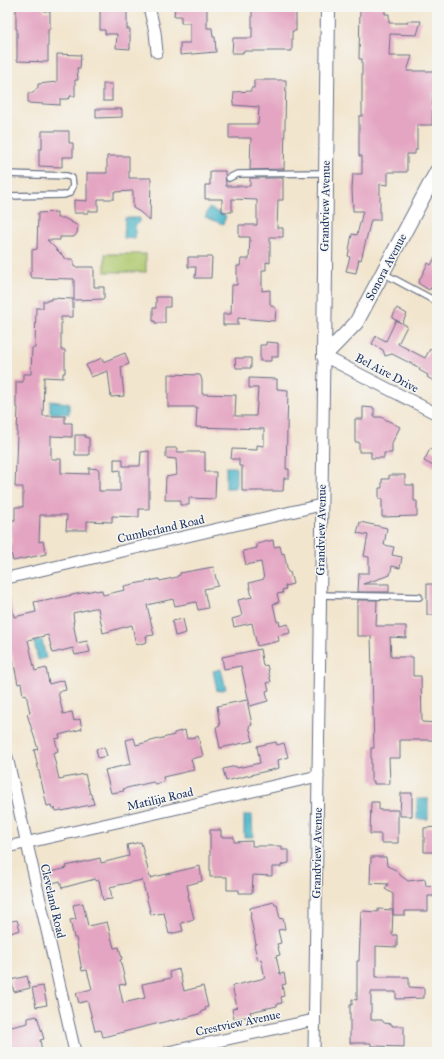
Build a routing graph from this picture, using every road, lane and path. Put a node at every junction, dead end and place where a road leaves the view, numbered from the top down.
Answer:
1 (149, 7) edge
2 (328, 7) edge
3 (157, 52) dead end
4 (437, 171) edge
5 (326, 173) junction
6 (7, 174) edge
7 (229, 178) dead end
8 (7, 196) edge
9 (383, 273) junction
10 (437, 302) edge
11 (324, 356) junction
12 (437, 414) edge
13 (321, 505) junction
14 (7, 578) edge
15 (320, 594) junction
16 (419, 598) dead end
17 (7, 757) edge
18 (318, 776) junction
19 (27, 843) junction
20 (7, 847) edge
21 (314, 1020) junction
22 (75, 1052) edge
23 (168, 1052) edge
24 (314, 1052) edge

1 - 3 street
2 - 5 street, Grandview Avenue
4 - 9 street, Sonora Avenue
5 - 7 lane
5 - 11 street, Grandview Avenue
6 - 8 lane
9 - 10 lane
9 - 11 street, Sonora Avenue
11 - 12 street, Bel Aire Drive
11 - 13 street, Grandview Avenue
13 - 14 street, Cumberland Road
13 - 15 street, Grandview Avenue
15 - 16 lane
15 - 18 street, Grandview Avenue
17 - 19 street, Cleveland Road
18 - 19 street, Matilija Road
18 - 21 street, Grandview Avenue
19 - 20 street, Matilija Road
19 - 22 street, Cleveland Road
21 - 23 street, Crestview Avenue
21 - 24 street, Grandview Avenue

